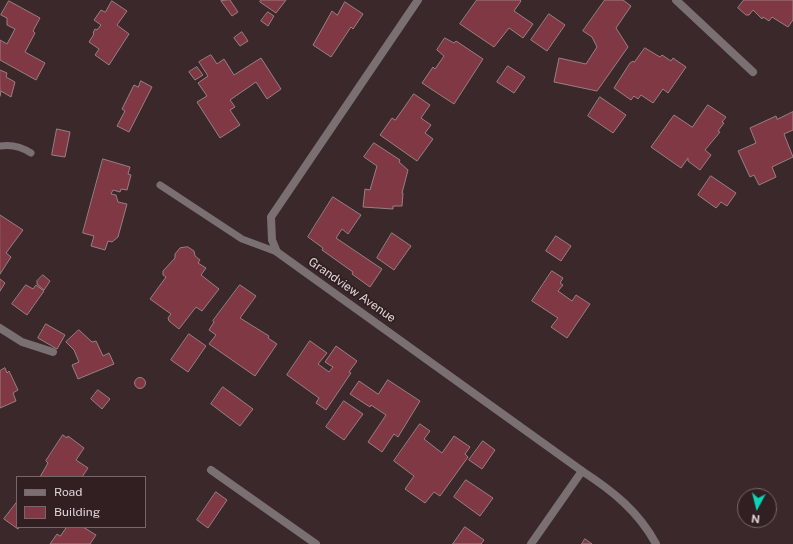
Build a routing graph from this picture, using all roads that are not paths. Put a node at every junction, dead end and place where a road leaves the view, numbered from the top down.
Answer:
1 (418, 0) edge
2 (676, 0) edge
3 (752, 72) dead end
4 (0, 146) edge
5 (31, 154) dead end
6 (160, 185) dead end
7 (277, 252) junction
8 (0, 328) edge
9 (53, 352) dead end
10 (211, 470) dead end
11 (582, 471) junction
12 (316, 544) edge
13 (531, 544) edge
14 (656, 544) edge

1 - 7 street
2 - 3 street
4 - 5 lane
6 - 7 lane
7 - 11 street, Grandview Avenue
8 - 9 street
10 - 12 street
11 - 13 street
11 - 14 street, Grandview Avenue

